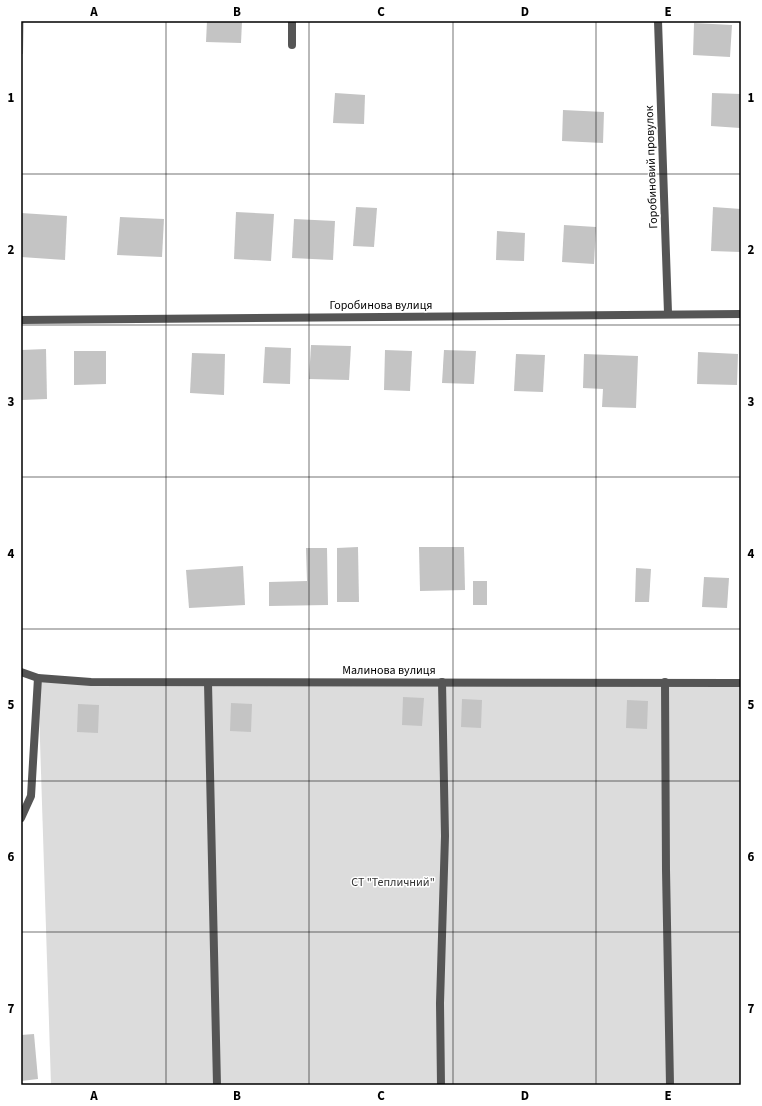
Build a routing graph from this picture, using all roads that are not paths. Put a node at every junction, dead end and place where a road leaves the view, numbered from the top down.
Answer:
1 (292, 21) edge
2 (658, 21) edge
3 (292, 45) dead end
4 (668, 313) junction
5 (741, 314) edge
6 (21, 320) edge
7 (21, 672) edge
8 (38, 678) junction
9 (442, 682) junction
10 (665, 682) junction
11 (208, 683) junction
12 (741, 683) edge
13 (21, 818) edge
14 (217, 1085) edge
15 (441, 1085) edge
16 (670, 1085) edge

1 - 3 street
2 - 4 street, Горобиновий провулок
4 - 5 street, Горобинова вулиця
4 - 6 street, Горобинова вулиця
7 - 8 street, Малинова вулиця
8 - 11 street, Малинова вулиця
8 - 13 street
9 - 10 street, Малинова вулиця
9 - 11 street, Малинова вулиця
9 - 15 street
10 - 12 street, Малинова вулиця
10 - 16 street
11 - 14 street

